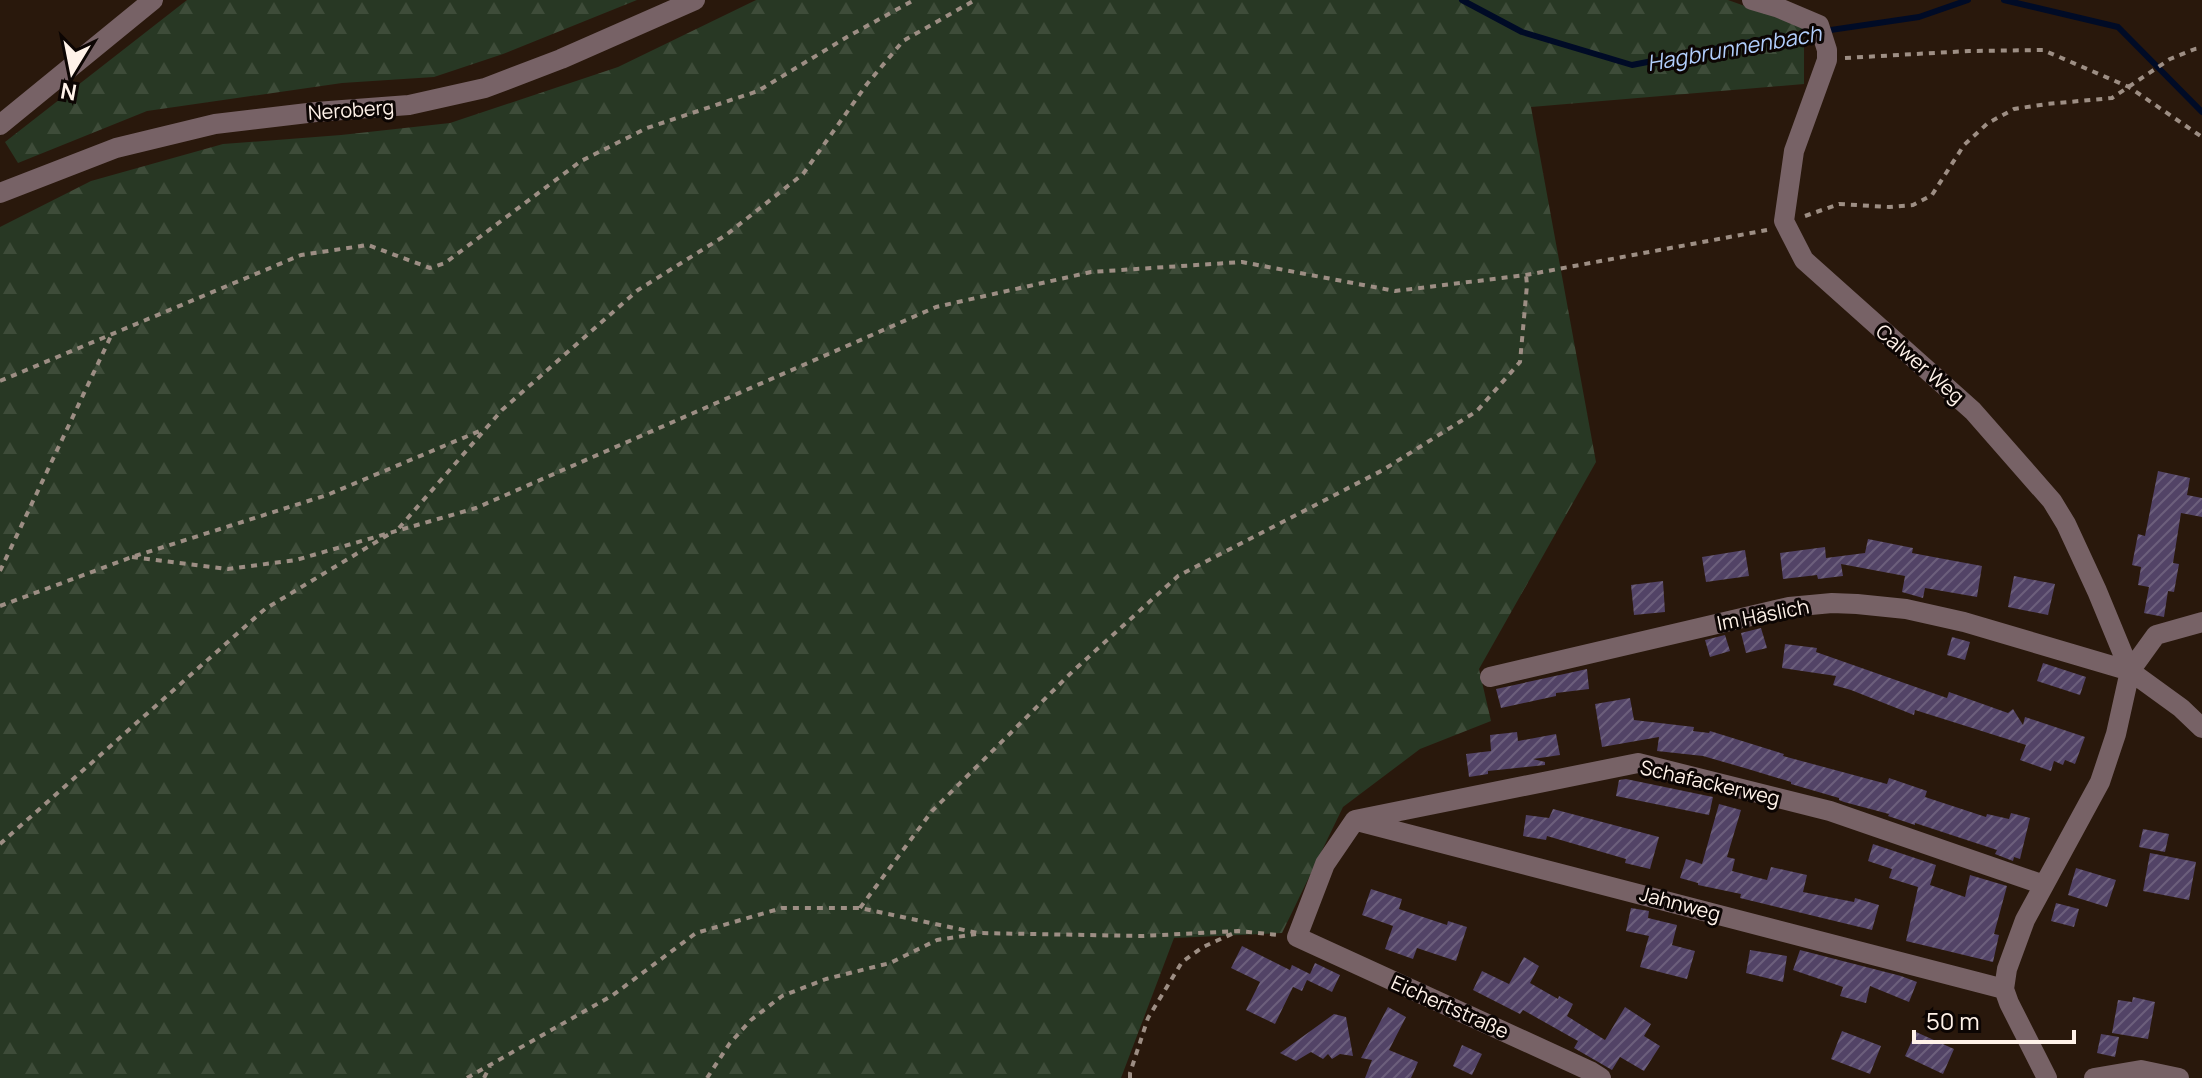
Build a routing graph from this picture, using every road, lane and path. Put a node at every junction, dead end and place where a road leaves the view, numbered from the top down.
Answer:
1 (153, 0) edge
2 (695, 0) edge
3 (914, 0) edge
4 (975, 0) edge
5 (1752, 0) edge
6 (2202, 48) edge
7 (1827, 55) junction
8 (2129, 87) junction
9 (0, 125) edge
10 (2202, 137) edge
11 (0, 193) edge
12 (1791, 231) junction
13 (1526, 275) junction
14 (112, 334) junction
15 (0, 381) edge
16 (502, 410) junction
17 (398, 529) junction
18 (132, 557) junction
19 (0, 571) edge
20 (0, 606) edge
21 (2202, 622) edge
22 (2130, 671) junction
23 (1490, 677) dead end
24 (2202, 728) edge
25 (1355, 820) junction
26 (0, 844) edge
27 (2044, 885) junction
28 (860, 908) junction
29 (1238, 931) junction
30 (978, 933) junction
31 (1297, 937) junction
32 (2004, 989) junction
33 (491, 1064) junction
34 (467, 1078) edge
35 (484, 1078) edge
36 (707, 1078) edge
37 (1130, 1078) edge
38 (1601, 1078) edge
39 (2047, 1078) edge
40 (2094, 1078) edge
41 (2179, 1078) edge

1 - 9 street
2 - 11 street, Neroberg
3 - 14 path
4 - 16 path
5 - 7 street
6 - 8 path
7 - 8 path
7 - 12 street, Calwer Weg
8 - 10 path
8 - 12 path
12 - 13 path
12 - 22 street, Calwer Weg
13 - 17 path
13 - 28 path
14 - 15 path
14 - 19 path
16 - 17 path
16 - 18 path
17 - 18 path
17 - 26 path
18 - 20 path
21 - 22 street
22 - 23 street, Im Häslich
22 - 24 street
22 - 27 street
25 - 27 street, Schafackerweg
25 - 31 street
25 - 32 street, Jahnweg
27 - 32 street
28 - 30 path
28 - 33 path
29 - 30 path
29 - 31 path
29 - 37 path
30 - 36 path
31 - 38 street, Eichertstraße
32 - 39 street
33 - 34 path
33 - 35 path
40 - 41 street

